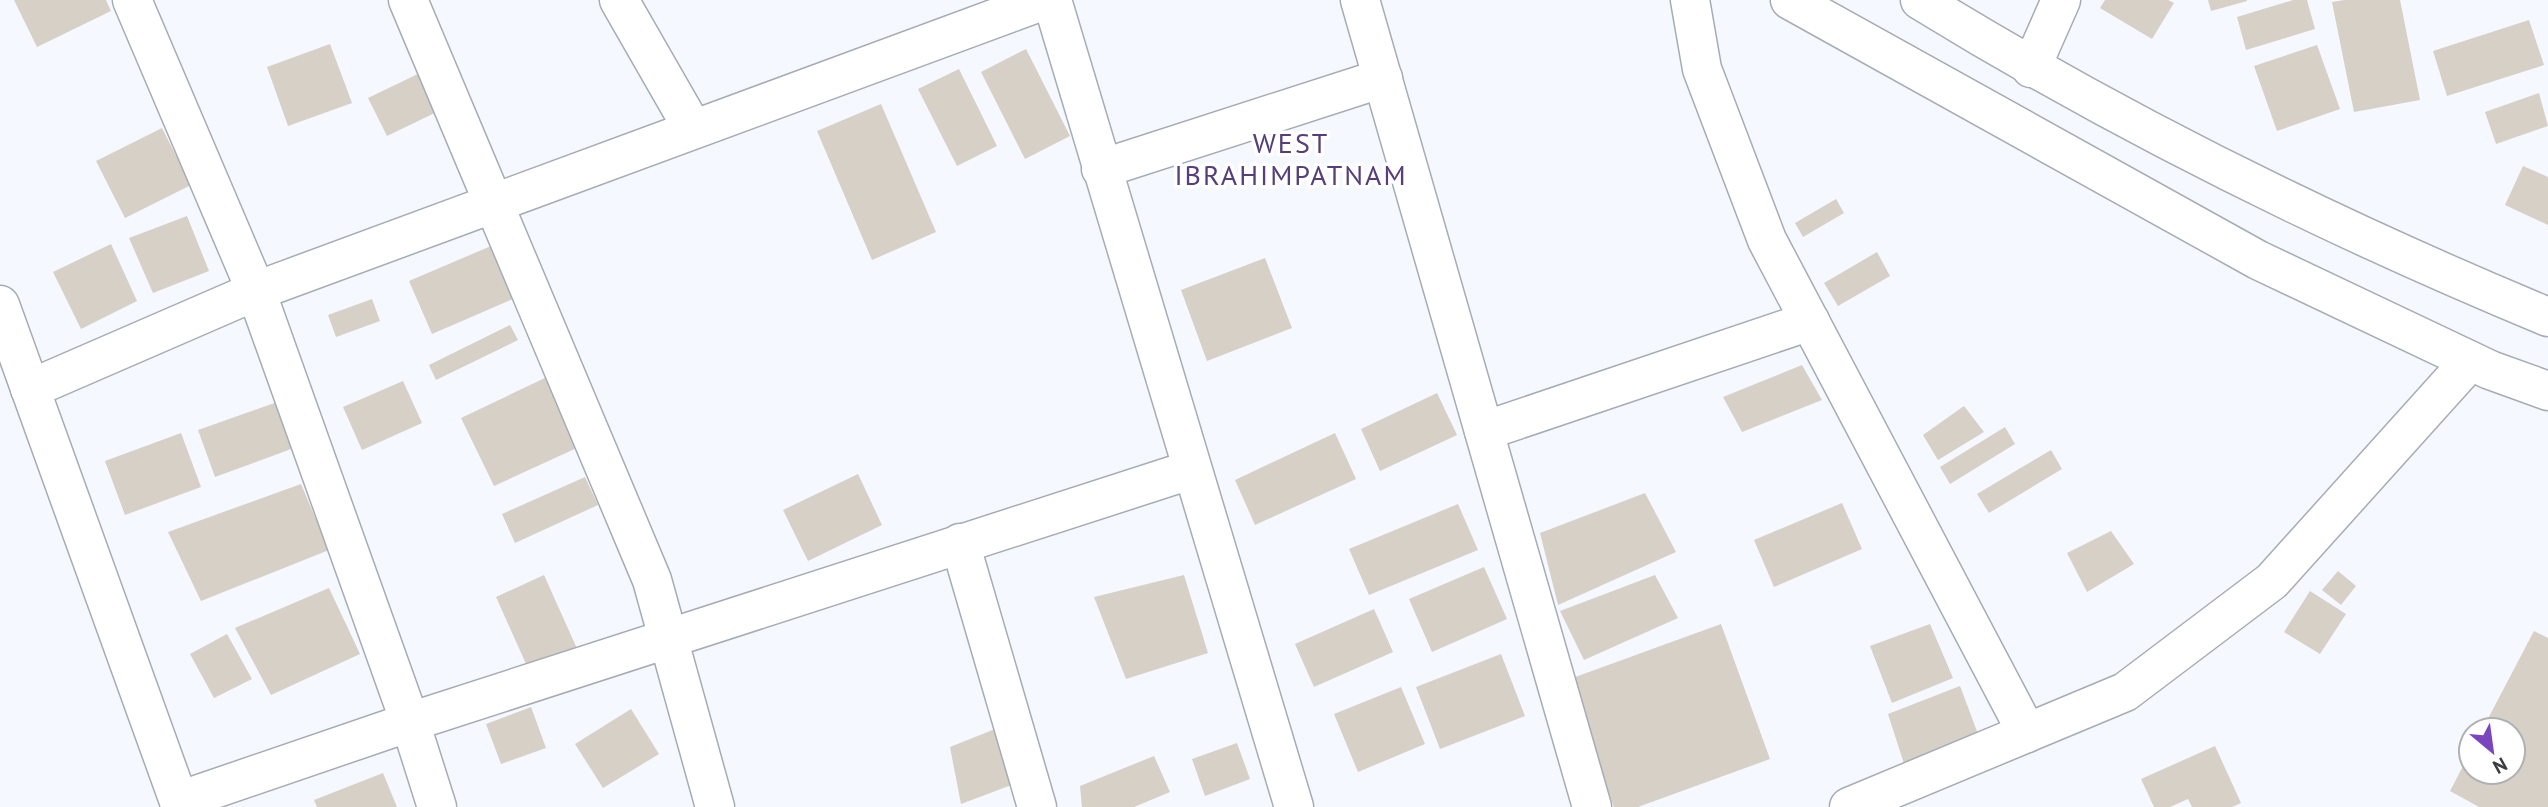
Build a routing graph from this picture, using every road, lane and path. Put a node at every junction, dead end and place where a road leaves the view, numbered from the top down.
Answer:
1 (132, 0) edge
2 (408, 0) edge
3 (619, 0) edge
4 (1045, 0) edge
5 (1052, 0) edge
6 (1360, 0) edge
7 (1690, 0) edge
8 (1790, 0) edge
9 (1920, 0) edge
10 (2060, 0) edge
11 (2031, 68) junction
12 (1383, 78) junction
13 (694, 129) junction
14 (1101, 169) junction
15 (493, 202) junction
16 (256, 291) junction
17 (0, 305) edge
18 (2548, 317) edge
19 (1810, 321) junction
20 (2470, 361) junction
21 (30, 389) junction
22 (2548, 391) edge
23 (1484, 431) junction
24 (1190, 470) junction
25 (960, 543) junction
26 (667, 638) junction
27 (410, 722) junction
28 (2027, 733) junction
29 (180, 804) edge
30 (436, 807) edge
31 (715, 807) edge
32 (1037, 807) edge
33 (1294, 807) edge
34 (1592, 807) edge
35 (1849, 807) edge

1 - 16 main road
2 - 15 main road
3 - 13 main road
4 - 13 main road
5 - 14 main road
6 - 12 main road
7 - 19 main road
8 - 20 main road
9 - 11 main road
10 - 11 main road
11 - 18 main road
12 - 14 main road
12 - 23 main road
13 - 15 main road
14 - 24 main road
15 - 16 main road
15 - 26 main road
16 - 21 main road
16 - 27 main road
17 - 21 main road
19 - 23 main road
19 - 28 main road
20 - 22 main road
20 - 28 main road
21 - 29 main road
23 - 34 main road
24 - 25 main road
24 - 33 main road
25 - 26 main road
25 - 32 main road
26 - 27 main road
26 - 31 main road
27 - 29 main road
27 - 30 main road
28 - 35 main road

